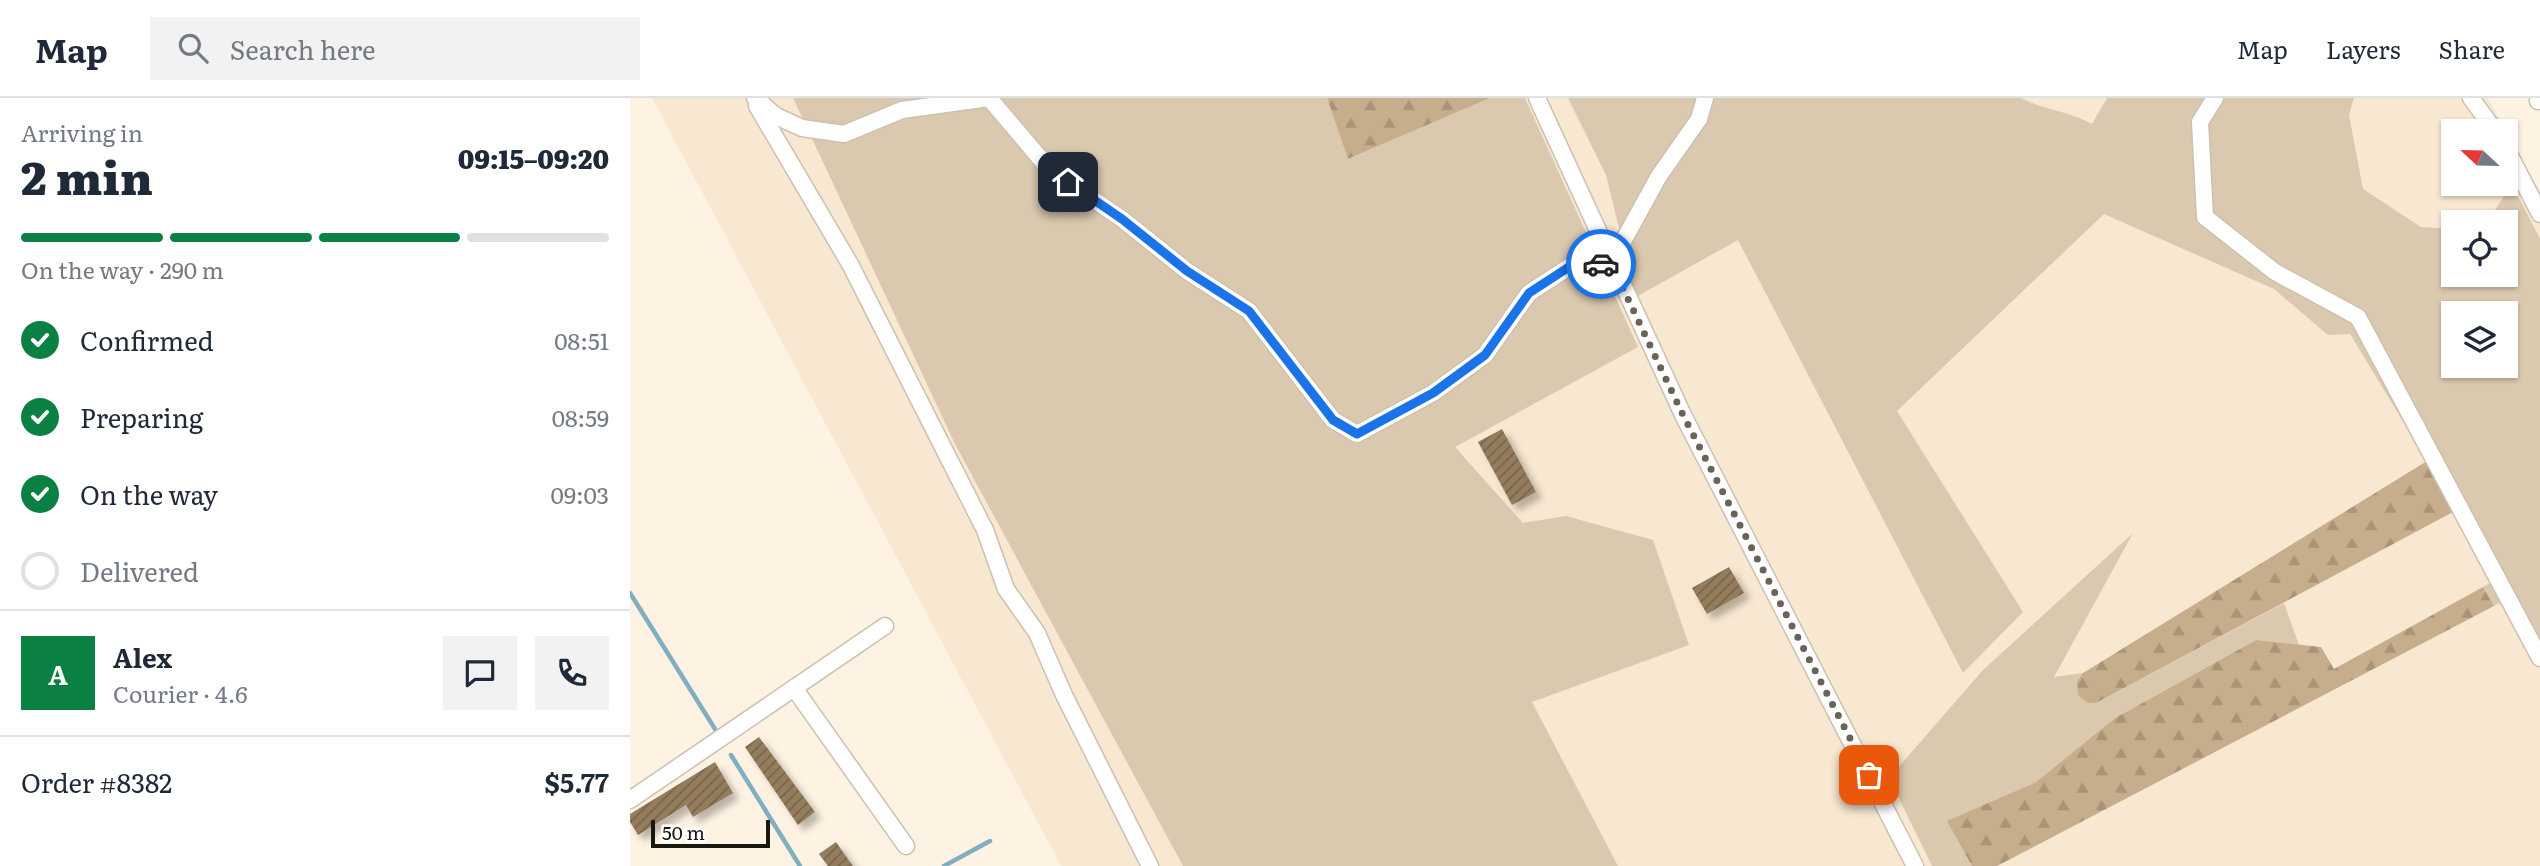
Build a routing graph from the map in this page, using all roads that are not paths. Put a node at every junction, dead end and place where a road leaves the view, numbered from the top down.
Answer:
1 (754, 98) edge
2 (989, 98) edge
3 (1537, 98) edge
4 (1705, 98) edge
5 (2215, 98) edge
6 (2471, 98) edge
7 (2486, 119) edge
8 (2518, 171) edge
9 (2540, 214) edge
10 (1611, 263) junction
11 (885, 626) dead end
12 (2540, 658) edge
13 (794, 688) junction
14 (630, 800) edge
15 (906, 846) dead end
16 (1150, 866) edge
17 (1915, 866) edge

1 - 2 street
1 - 16 street
2 - 10 street
3 - 10 street
4 - 10 street
5 - 12 street
6 - 7 street
8 - 9 street
10 - 17 street
11 - 13 street
13 - 14 street
13 - 15 street

